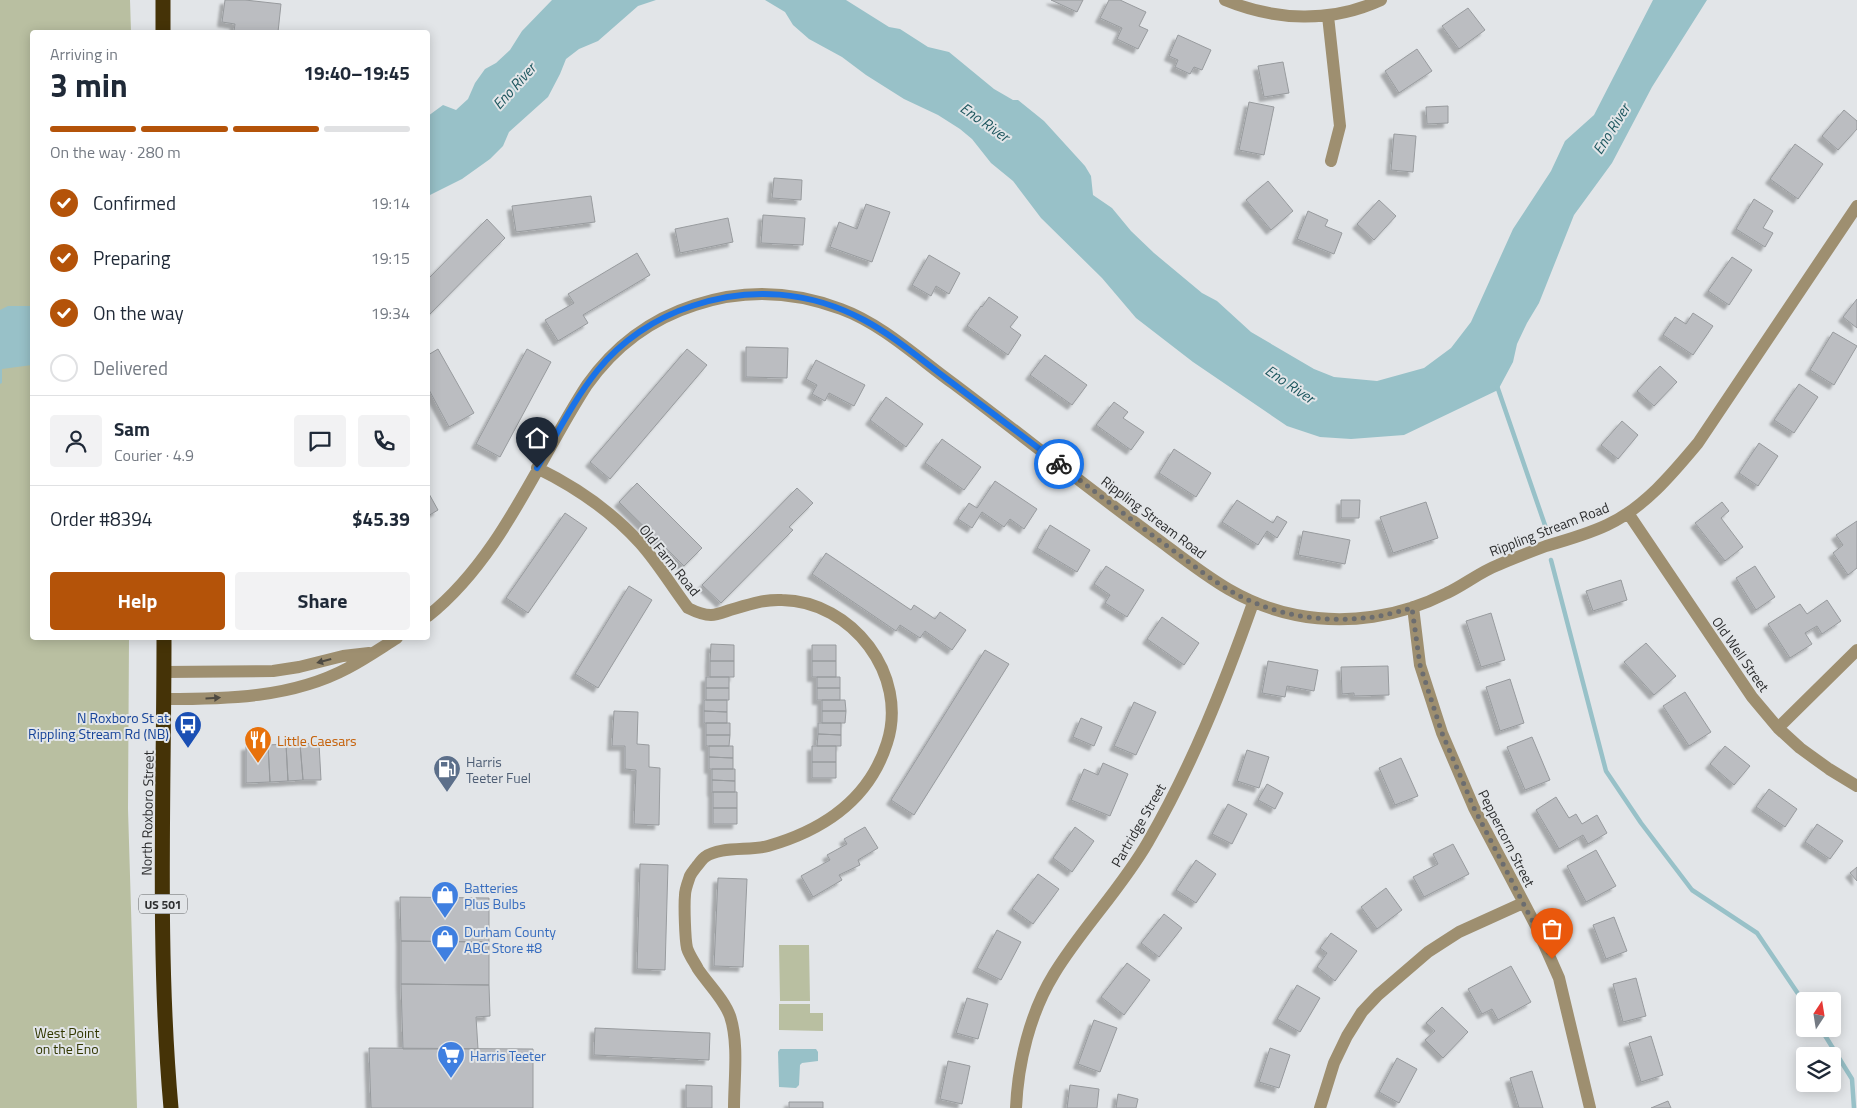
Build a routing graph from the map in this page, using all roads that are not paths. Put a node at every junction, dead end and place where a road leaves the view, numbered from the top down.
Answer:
1 (163, 0) edge
2 (1225, 0) edge
3 (1381, 0) edge
4 (1328, 16) junction
5 (163, 30) edge
6 (1331, 161) dead end
7 (1857, 206) edge
8 (537, 468) junction
9 (1628, 513) junction
10 (1253, 603) junction
11 (1412, 608) junction
12 (430, 614) edge
13 (164, 640) edge
14 (394, 640) edge
15 (1857, 650) edge
16 (372, 653) junction
17 (164, 672) junction
18 (165, 699) junction
19 (1778, 728) junction
20 (1857, 786) edge
21 (1523, 903) junction
22 (171, 1108) edge
23 (734, 1108) edge
24 (1016, 1108) edge
25 (1320, 1108) edge
26 (1590, 1108) edge

1 - 5 highway
2 - 4 street
3 - 4 street
4 - 6 street
7 - 9 street, Rippling Stream Road
8 - 10 street, Rippling Stream Road
8 - 12 street, Rippling Stream Road
8 - 23 street, Old Farm Road
9 - 11 street, Rippling Stream Road
9 - 19 street, Old Well Street
10 - 11 street, Rippling Stream Road
10 - 24 street, Partridge Street
11 - 21 street, Peppercorn Street
13 - 17 highway, North Roxboro Street / US 501
14 - 16 street
15 - 19 street
16 -> 17 street
18 -> 16 street
17 - 18 highway, North Roxboro Street / US 501
18 - 22 highway, North Roxboro Street / US 501
19 - 20 street, Old Well Street
21 - 25 street
21 - 26 street, Peppercorn Street

